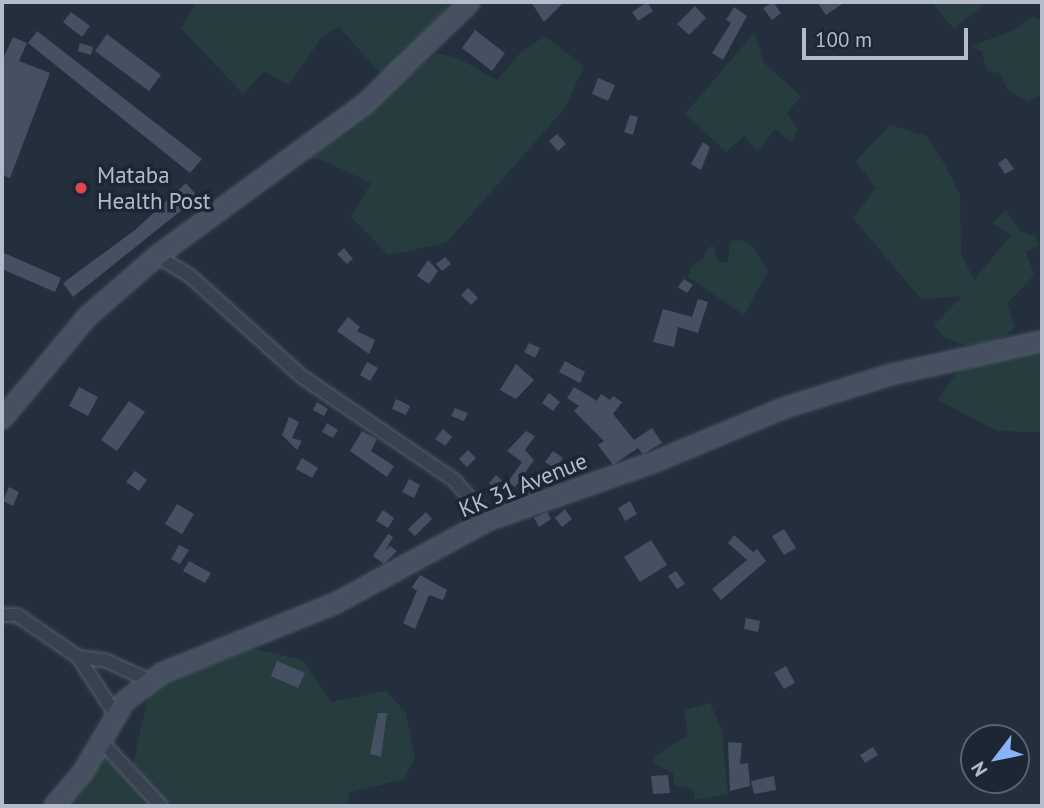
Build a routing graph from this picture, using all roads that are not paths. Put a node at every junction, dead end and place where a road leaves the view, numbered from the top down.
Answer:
1 (470, 2) edge
2 (157, 256) junction
3 (1042, 341) edge
4 (2, 419) edge
5 (489, 520) junction
6 (2, 615) edge
7 (78, 657) junction
8 (149, 680) junction
9 (116, 715) junction
10 (100, 740) junction
11 (54, 806) edge
12 (161, 806) edge

1 - 2 street
2 - 4 street
2 - 5 street
3 - 5 street, KK 31 Avenue
5 - 8 street, KK 31 Avenue
6 - 7 street
7 - 8 street
7 - 9 street
8 - 9 street, KK 31 Avenue
9 - 10 street, KK 31 Avenue
10 - 11 street, KK 31 Avenue
10 - 12 street

